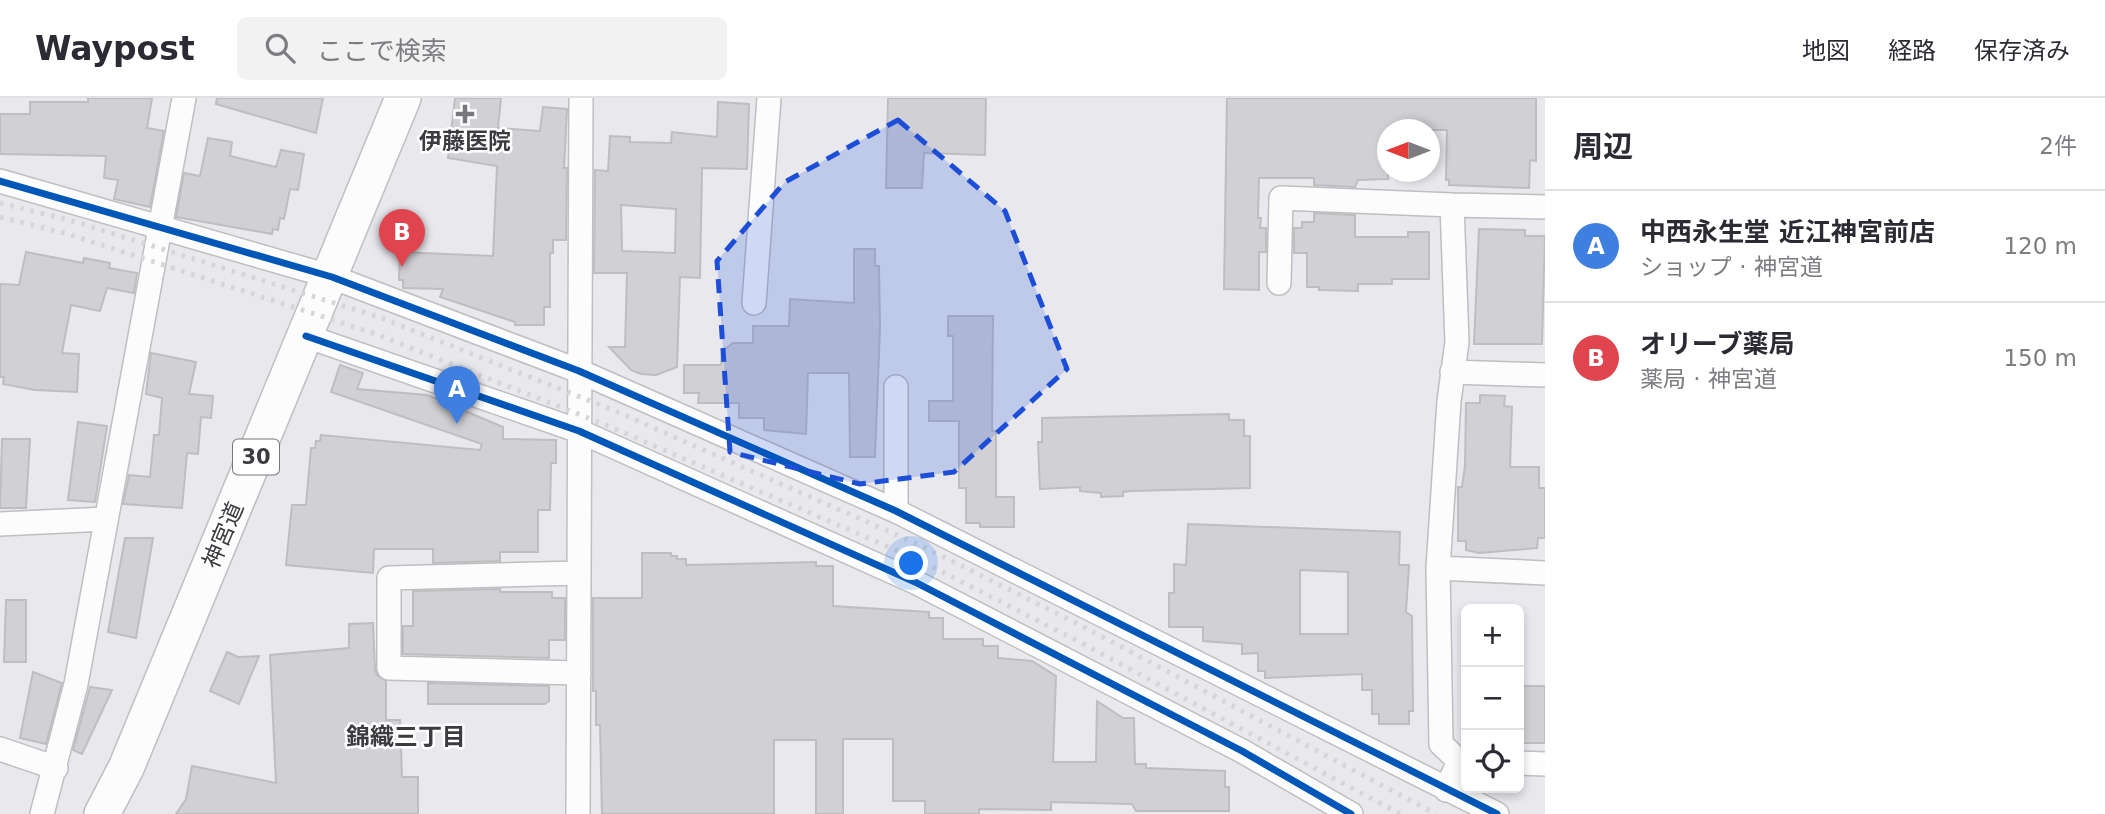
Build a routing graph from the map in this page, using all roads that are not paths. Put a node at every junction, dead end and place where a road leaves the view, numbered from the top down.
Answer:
1 (184, 98) edge
2 (403, 98) edge
3 (581, 98) edge
4 (769, 98) edge
5 (0, 181) edge
6 (1452, 205) junction
7 (1545, 207) edge
8 (160, 227) junction
9 (332, 277) junction
10 (1279, 283) dead end
11 (754, 303) dead end
12 (306, 336) junction
13 (579, 371) junction
14 (1452, 372) junction
15 (1545, 375) edge
16 (896, 387) dead end
17 (579, 432) junction
18 (896, 510) junction
19 (106, 519) junction
20 (0, 524) edge
21 (1438, 568) junction
22 (579, 573) junction
23 (1545, 573) edge
24 (579, 673) junction
25 (0, 749) edge
26 (1461, 760) edge
27 (1461, 763) edge
28 (1524, 764) edge
29 (1545, 764) edge
30 (56, 768) junction
31 (1446, 790) junction
32 (1472, 808) edge
33 (42, 814) edge
34 (102, 814) edge
35 (578, 814) edge
36 (1351, 814) edge
37 (1497, 814) edge

1 - 8 street
2 - 9 main road, 神宮道 / 30
3 - 13 street
4 - 11 street
5 - 8 street
6 - 7 street
6 - 10 street
6 - 14 street
8 - 9 street
8 - 19 street
9 - 12 main road, 神宮道 / 30
9 - 13 street
12 - 17 street
12 - 34 main road, 神宮道 / 30
13 - 17 street
13 - 18 street
14 - 15 street
14 - 21 street
16 - 18 street
17 - 22 street
17 - 36 street
18 - 31 street
19 - 20 street
19 - 30 street
21 - 23 street
21 - 26 street
22 - 24 street
22 - 24 street
24 - 35 street
25 - 30 street
27 - 31 street
28 - 29 street
30 - 33 street
31 - 32 street
32 - 37 street

